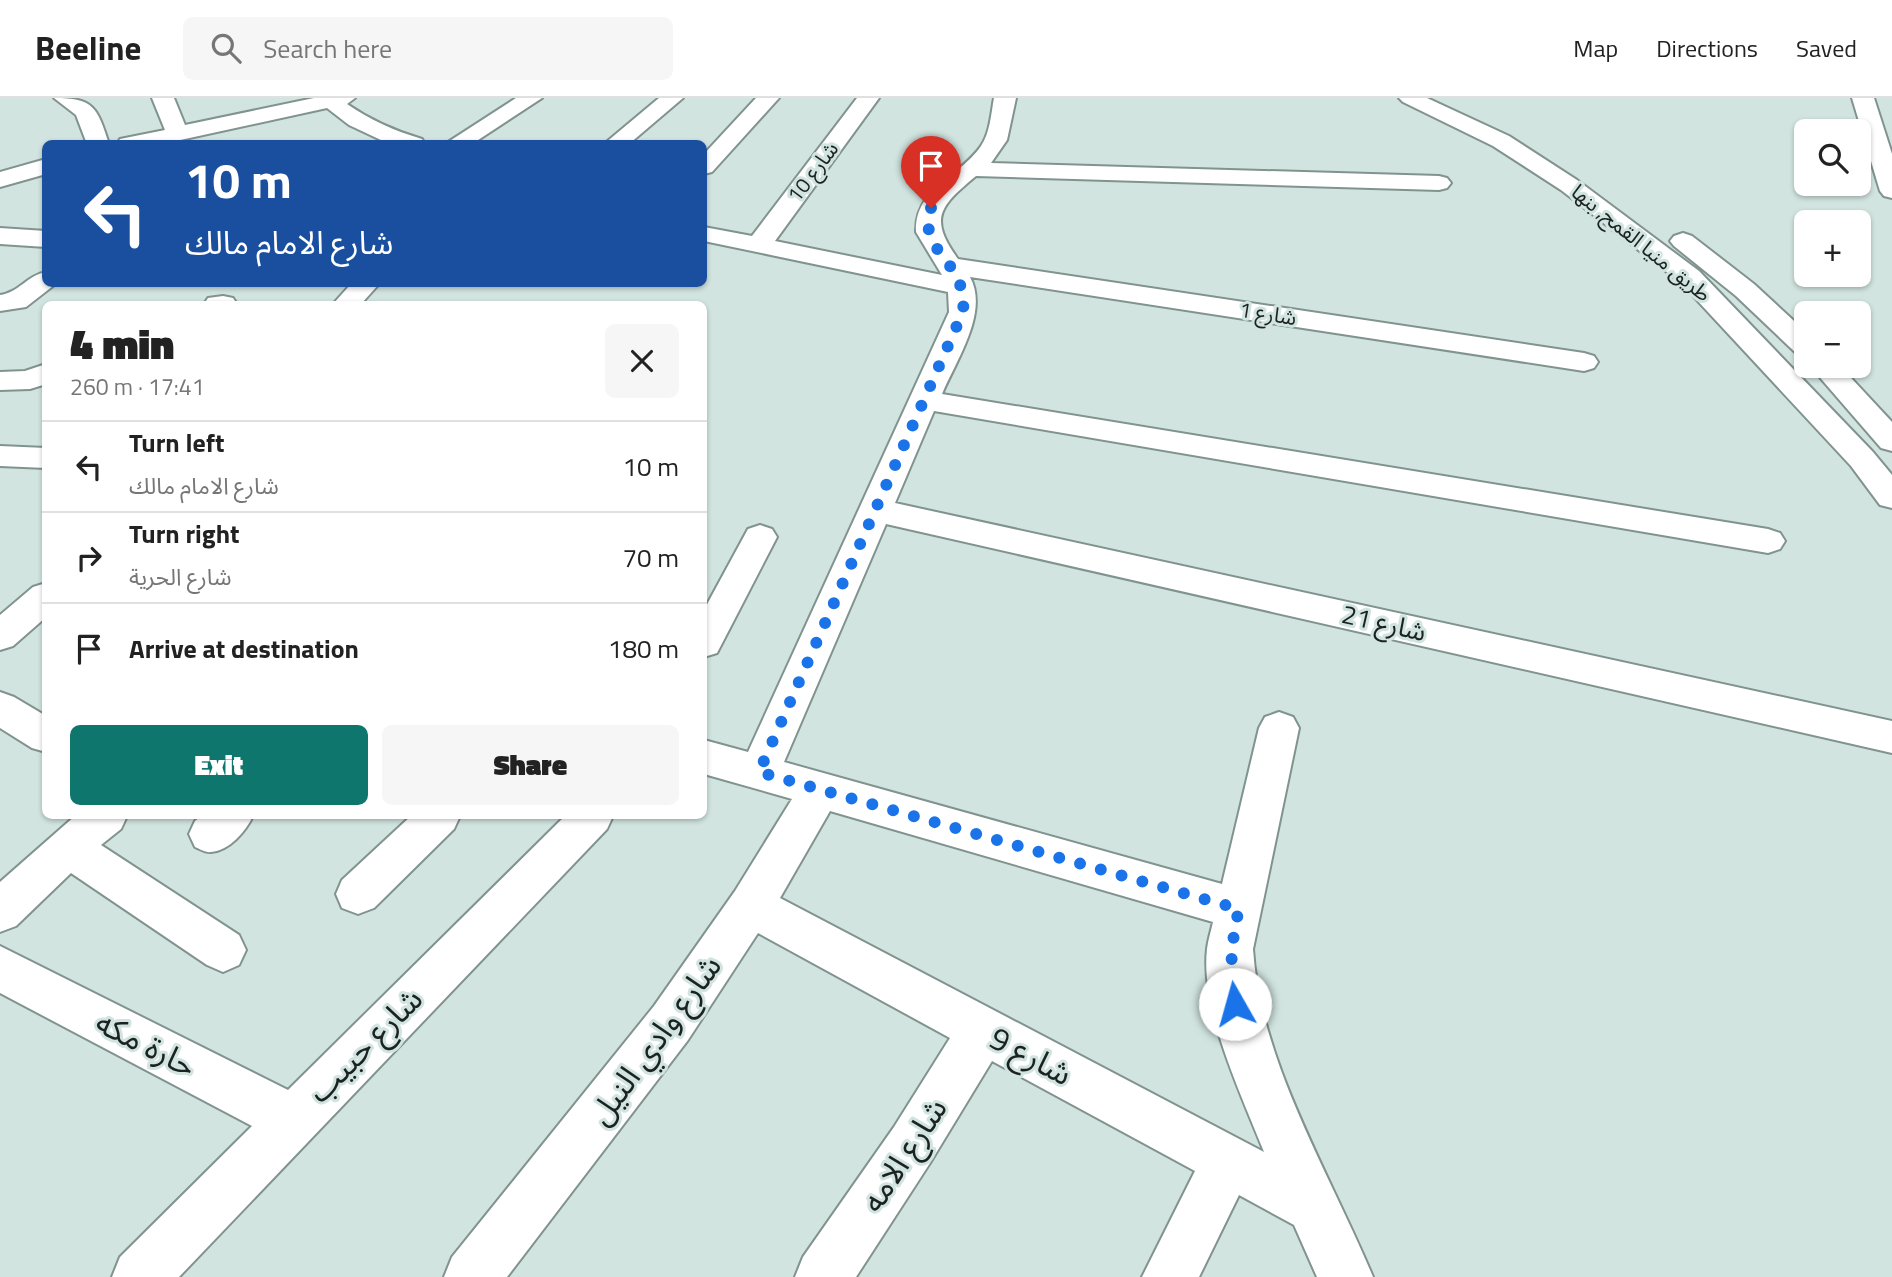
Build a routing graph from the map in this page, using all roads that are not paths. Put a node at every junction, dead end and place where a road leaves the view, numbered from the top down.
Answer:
1 (65, 98) edge
2 (531, 98) edge
3 (672, 98) edge
4 (768, 98) edge
5 (868, 98) edge
6 (1005, 98) edge
7 (1410, 98) edge
8 (1456, 98) edge
9 (1863, 98) edge
10 (169, 99) edge
11 (334, 99) edge
12 (177, 133) junction
13 (222, 133) edge
14 (97, 140) edge
15 (146, 140) edge
16 (395, 140) edge
17 (469, 140) edge
18 (620, 140) edge
19 (707, 164) edge
20 (42, 167) edge
21 (973, 169) junction
22 (0, 180) edge
23 (1603, 182) dead end
24 (1438, 183) dead end
25 (1892, 191) edge
26 (1661, 222) dead end
27 (707, 235) edge
28 (0, 236) edge
29 (42, 239) edge
30 (759, 246) junction
31 (957, 276) junction
32 (42, 282) edge
33 (363, 287) edge
34 (348, 301) edge
35 (0, 303) edge
36 (1794, 336) edge
37 (1584, 362) dead end
38 (42, 375) edge
39 (1836, 378) edge
40 (0, 381) edge
41 (925, 400) junction
42 (1892, 441) edge
43 (0, 456) edge
44 (42, 458) edge
45 (1892, 497) edge
46 (875, 510) junction
47 (760, 537) dead end
48 (1768, 541) dead end
49 (42, 599) edge
50 (0, 636) edge
51 (707, 637) edge
52 (0, 708) edge
53 (1279, 728) dead end
54 (42, 734) edge
55 (1892, 737) edge
56 (707, 758) edge
57 (759, 772) junction
58 (820, 790) junction
59 (102, 819) edge
60 (436, 819) edge
61 (589, 819) edge
62 (68, 848) junction
63 (358, 894) dead end
64 (751, 906) junction
65 (1239, 909) junction
66 (0, 911) edge
67 (223, 950) dead end
68 (0, 968) edge
69 (983, 1031) junction
70 (291, 1119) junction
71 (1228, 1161) junction
72 (1311, 1205) junction
73 (140, 1277) edge
74 (472, 1277) edge
75 (823, 1277) edge
76 (1170, 1277) edge
77 (1345, 1277) edge

1 - 14 main road
2 - 17 main road
3 - 18 main road
4 - 19 main road
5 - 30 main road, شارع 10
6 - 21 main road
7 - 45 main road, طريق منيا القمح, بنها
8 - 23 main road, طريق منيا القمح, بنها
9 - 25 main road
10 - 12 main road
11 - 13 main road
11 - 16 main road
12 - 13 main road
12 - 15 main road
20 - 22 main road
21 - 24 main road
21 - 31 main road
26 - 36 main road, طريق منيا القمح, بنها
27 - 30 main road, شارع 1
28 - 29 main road
30 - 31 main road, شارع 1
31 - 37 main road, شارع 1
31 - 41 main road
32 - 35 main road
33 - 34 main road
38 - 40 main road
39 - 42 main road
41 - 46 main road
41 - 48 main road
43 - 44 main road
46 - 55 main road, شارع 21
46 - 57 main road
47 - 51 main road
49 - 50 main road
52 - 54 main road
53 - 65 main road
56 - 57 main road
57 - 58 main road
58 - 64 main road, شارع وادي النيل
58 - 65 main road
59 - 62 main road
60 - 63 main road
61 - 70 main road, شارع حبيب
62 - 66 main road
62 - 67 main road
64 - 69 main road, شارع 9
64 - 74 main road, شارع وادي النيل
65 - 72 main road
68 - 70 main road, حارة مكه
69 - 71 main road, شارع 9
69 - 75 main road, شارع الامه
70 - 73 main road, شارع حبيب
71 - 72 main road, شارع 9
71 - 76 main road
72 - 77 main road

